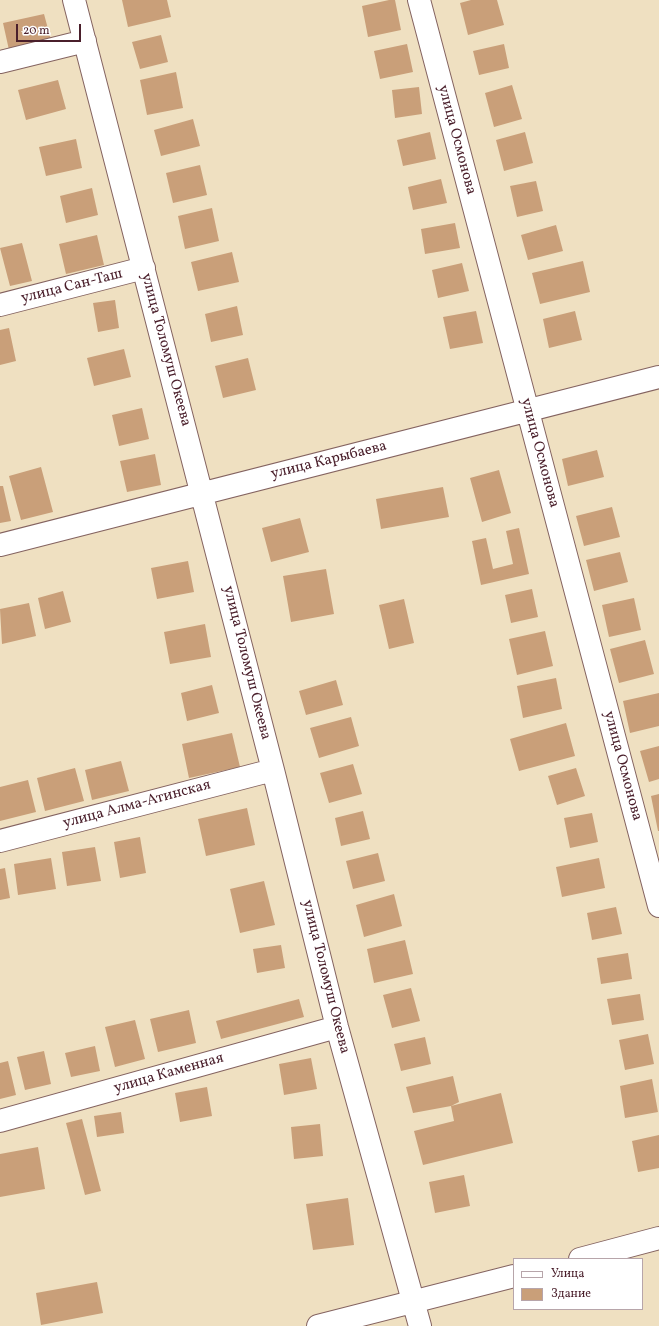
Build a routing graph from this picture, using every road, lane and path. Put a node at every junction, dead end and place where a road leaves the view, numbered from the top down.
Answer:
1 (74, 0) edge
2 (419, 0) edge
3 (85, 42) junction
4 (0, 62) edge
5 (144, 268) junction
6 (0, 305) edge
7 (659, 377) edge
8 (528, 410) junction
9 (202, 493) junction
10 (0, 546) edge
11 (273, 770) junction
12 (0, 841) edge
13 (659, 906) edge
14 (337, 1026) junction
15 (0, 1120) edge
16 (659, 1238) edge
17 (584, 1258) edge
18 (513, 1276) edge
19 (413, 1302) junction
20 (318, 1326) edge
21 (420, 1326) edge

1 - 3 street, улица Толомуш Океева
2 - 8 street, улица Осмонова
3 - 4 street
3 - 5 street, улица Толомуш Океева
5 - 6 street, улица Сан-Таш
5 - 9 street, улица Толомуш Океева
7 - 8 street, улица Карыбаева
8 - 9 street, улица Карыбаева
8 - 13 street, улица Осмонова
9 - 10 street, улица Карыбаева
9 - 11 street, улица Толомуш Океева
11 - 12 street, улица Алма-Атинская
11 - 14 street, улица Толомуш Океева
14 - 15 street, улица Каменная
14 - 19 street, улица Толомуш Океева
16 - 17 street
18 - 19 street
19 - 20 street
19 - 21 street, улица Толомуш Океева

